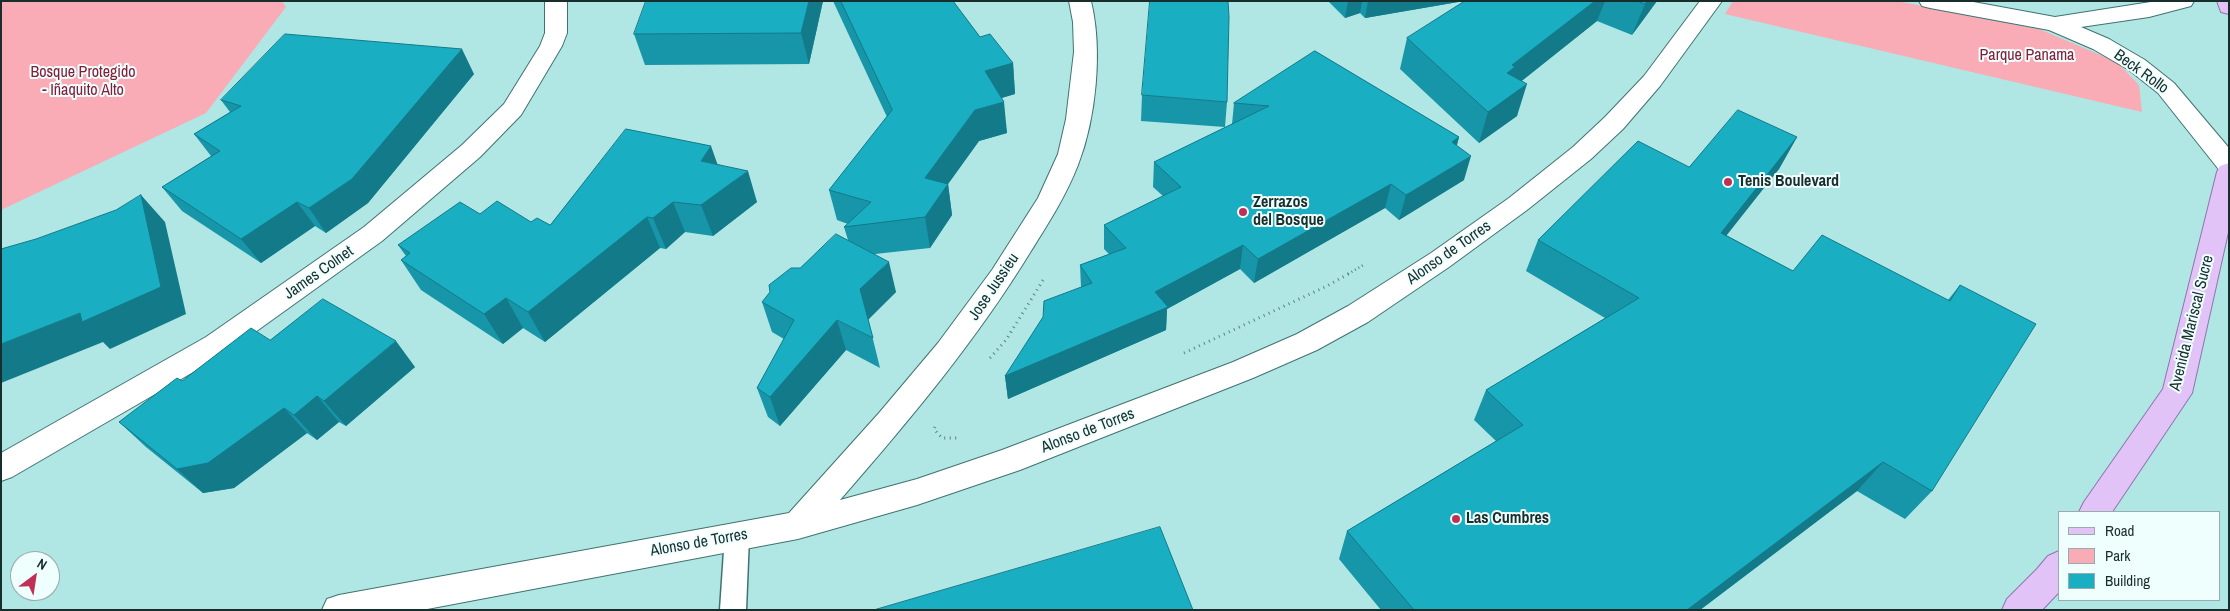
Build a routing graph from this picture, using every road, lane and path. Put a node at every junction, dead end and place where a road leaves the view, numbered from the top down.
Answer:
1 (556, 1) edge
2 (1080, 1) edge
3 (1711, 1) edge
4 (1930, 1) edge
5 (2183, 1) edge
6 (2228, 1) edge
7 (2229, 7) edge
8 (2055, 24) junction
9 (2229, 165) edge
10 (2229, 172) edge
11 (1370, 261) dead end
12 (1176, 356) dead end
13 (942, 438) dead end
14 (962, 438) dead end
15 (1, 468) edge
16 (2097, 511) edge
17 (798, 525) junction
18 (737, 536) junction
19 (2058, 567) edge
20 (339, 610) edge
21 (733, 610) edge
22 (2019, 610) edge

1 - 15 street, James Colnet
2 - 17 street, Jose Jussieu
3 - 17 street, Alonso de Torres
4 - 8 street, Beck Rollo
5 - 8 street, Beck Rollo
6 - 7 main road
8 - 9 street, Beck Rollo
10 - 16 main road, Avenida Mariscal Sucre
11 - 12 path
13 - 14 path
17 - 18 street, Alonso de Torres
18 - 20 street, Alonso de Torres
18 - 21 lane
19 - 22 main road

